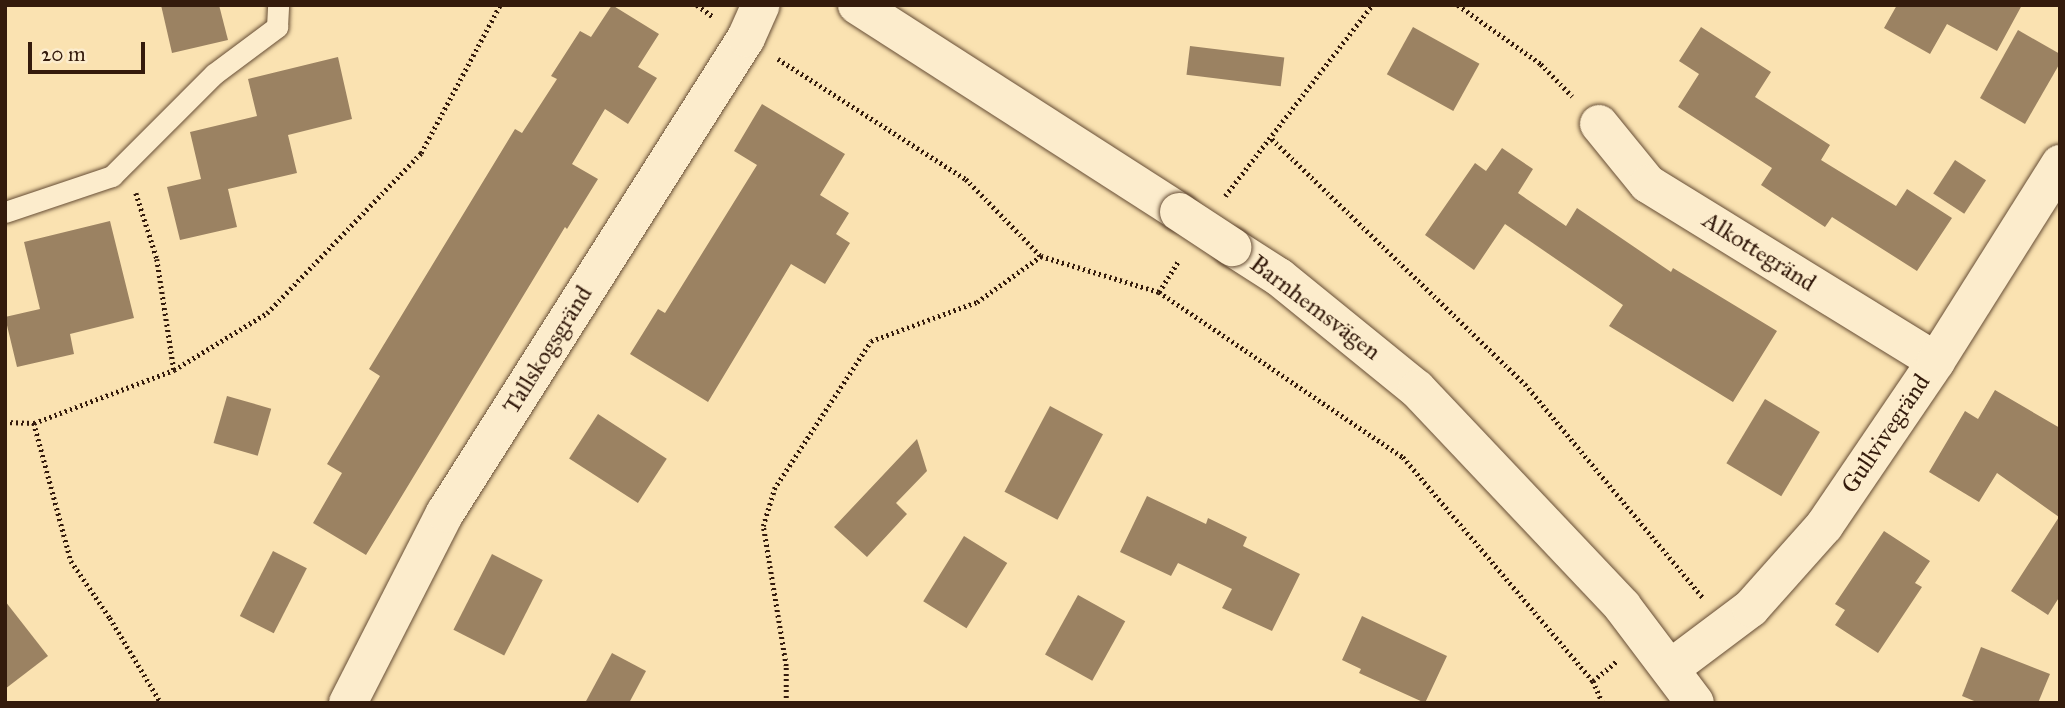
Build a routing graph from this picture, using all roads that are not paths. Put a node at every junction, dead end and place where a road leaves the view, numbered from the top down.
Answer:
1 (278, 5) edge
2 (856, 5) edge
3 (753, 22) edge
4 (1599, 124) road end
5 (2060, 163) edge
6 (5, 212) edge
7 (1936, 361) junction
8 (1671, 667) junction
9 (348, 703) edge
10 (1695, 703) edge

1 - 6 lane
2 - 8 street, Barnhemsvägen, bridge
3 - 9 street, Tallskogsgränd
4 - 7 street, Alkottegränd
5 - 7 street, Gullvivegränd
7 - 8 street, Gullvivegränd
8 - 10 street, Barnhemsvägen

